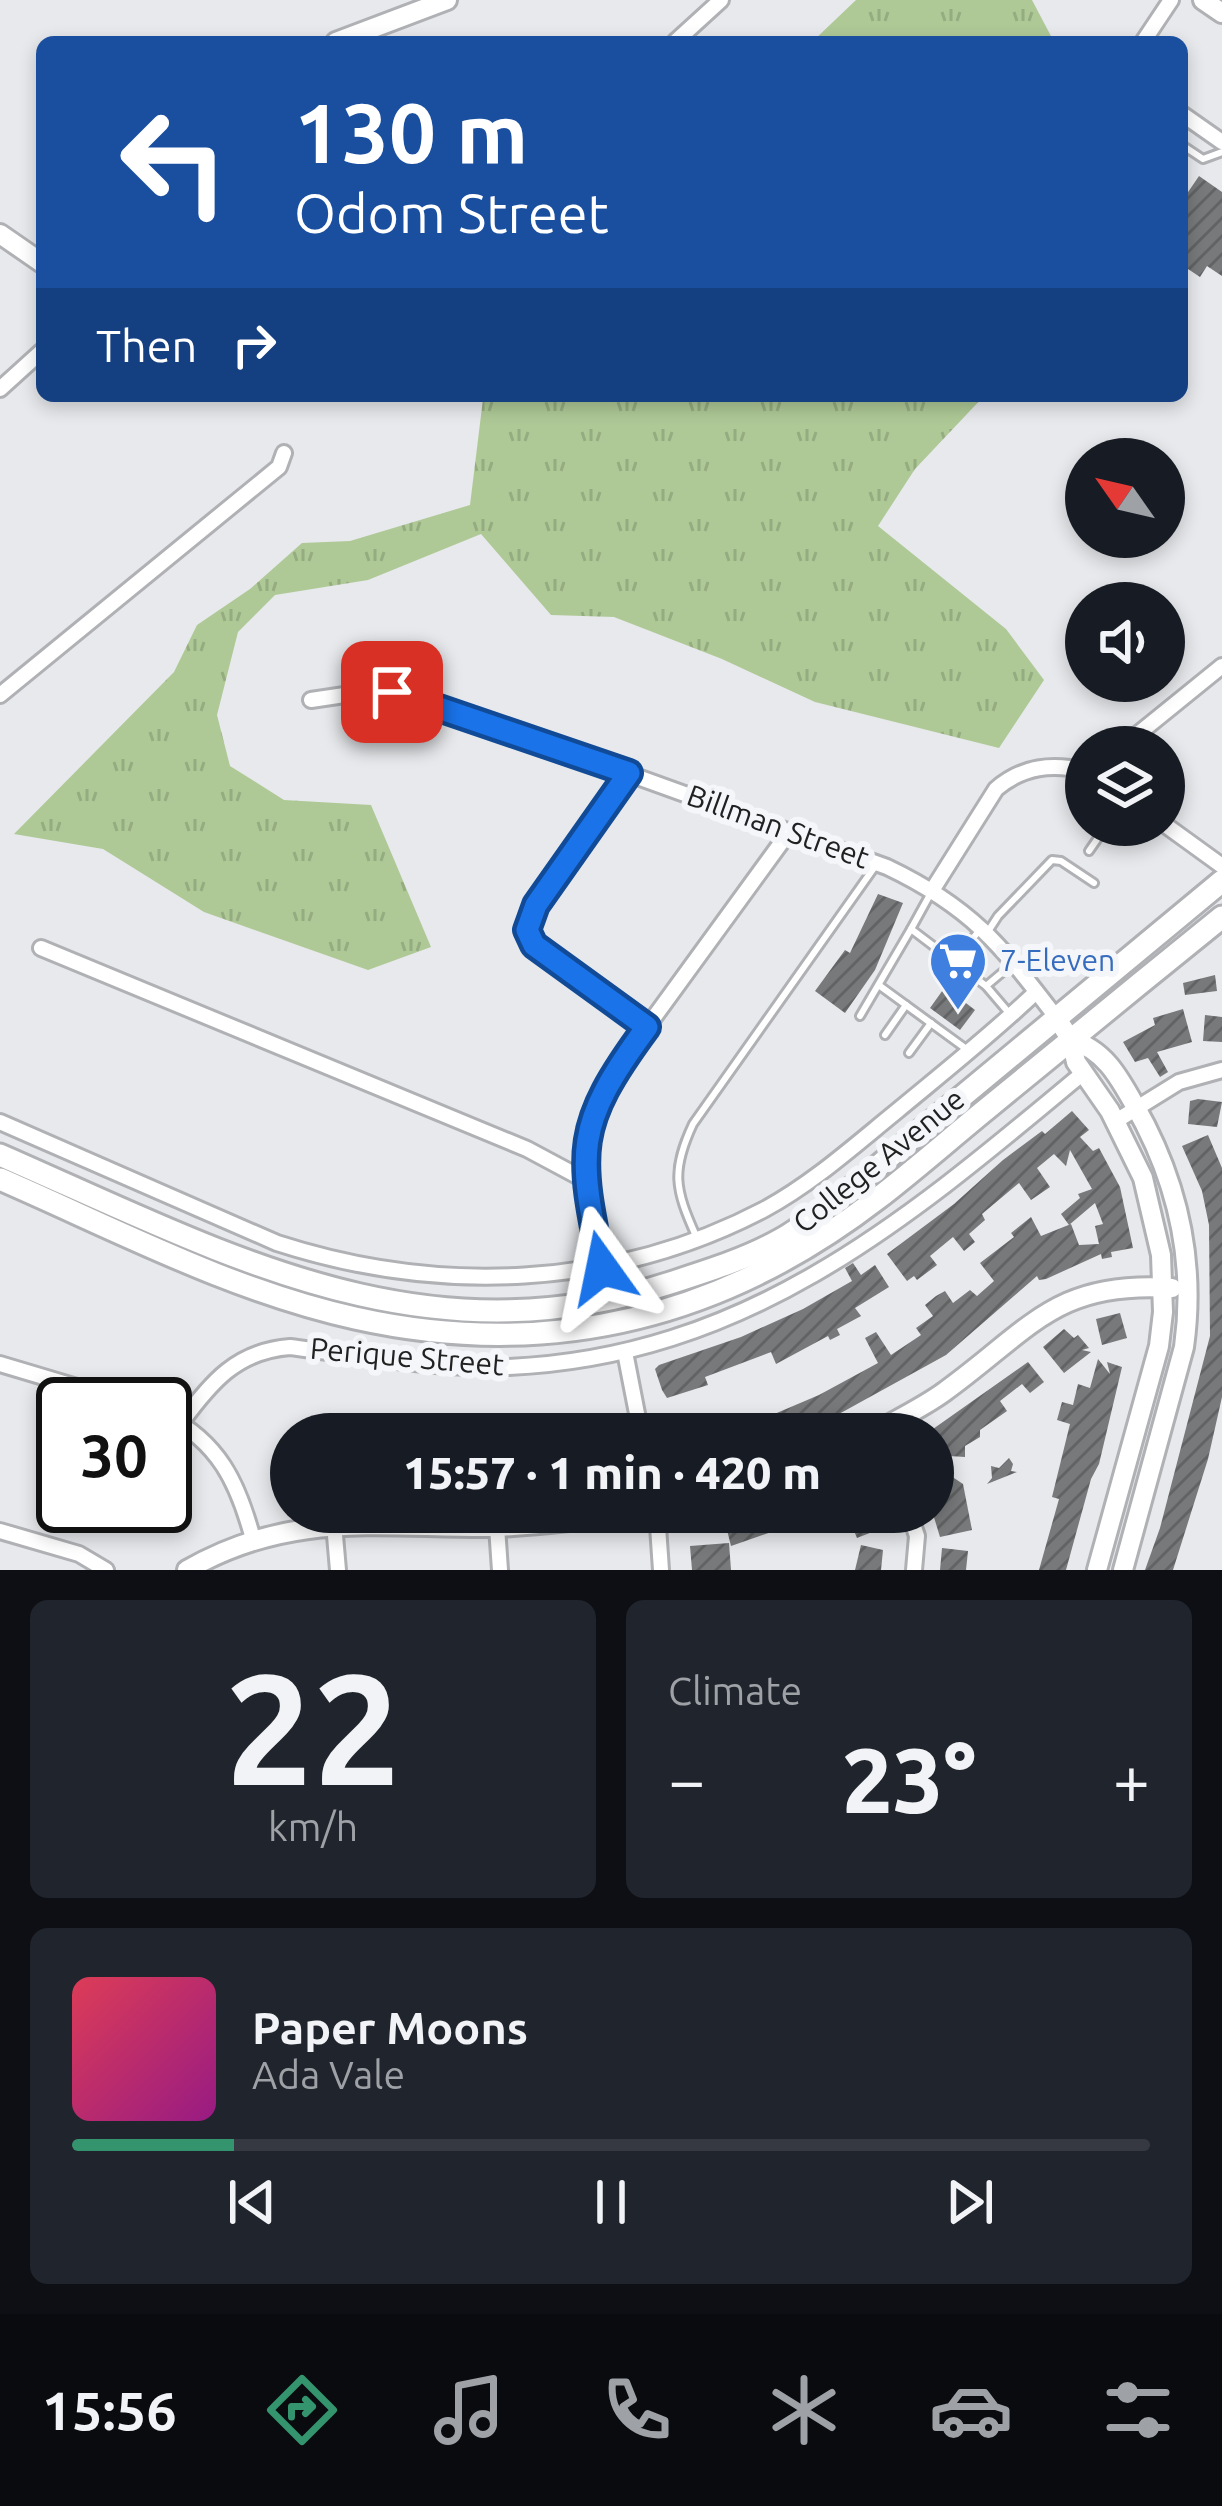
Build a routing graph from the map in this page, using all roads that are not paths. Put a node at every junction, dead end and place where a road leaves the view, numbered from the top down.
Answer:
1 (447, 0) edge
2 (721, 0) edge
3 (1171, 0) edge
4 (1203, 0) edge
5 (1222, 13) edge
6 (352, 36) edge
7 (682, 36) edge
8 (1147, 36) edge
9 (1188, 118) edge
10 (1222, 142) edge
11 (1188, 149) edge
12 (1222, 152) edge
13 (0, 234) edge
14 (36, 259) edge
15 (36, 356) edge
16 (0, 389) edge
17 (284, 453) dead end
18 (1222, 666) edge
19 (0, 694) edge
20 (311, 700) dead end
21 (1148, 726) edge
22 (1065, 768) edge
23 (629, 773) junction
24 (789, 832) junction
25 (1185, 837) edge
26 (1092, 846) edge
27 (1089, 851) dead end
28 (1219, 859) edge
29 (877, 863) junction
30 (1222, 881) edge
31 (1094, 883) dead end
32 (933, 889) junction
33 (1222, 917) edge
34 (911, 929) junction
35 (984, 931) junction
36 (40, 948) dead end
37 (954, 962) junction
38 (1014, 963) junction
39 (880, 986) junction
40 (986, 986) junction
41 (1036, 992) junction
42 (906, 1005) junction
43 (860, 1016) dead end
44 (1011, 1016) junction
45 (1056, 1017) junction
46 (931, 1023) junction
47 (647, 1027) junction
48 (885, 1035) dead end
49 (1071, 1040) junction
50 (969, 1051) junction
51 (909, 1053) dead end
52 (1222, 1070) edge
53 (1083, 1073) junction
54 (1136, 1107) junction
55 (1116, 1121) junction
56 (0, 1122) edge
57 (0, 1155) edge
58 (0, 1179) edge
59 (584, 1179) junction
60 (697, 1239) junction
61 (602, 1268) junction
62 (1162, 1288) junction
63 (1187, 1289) junction
64 (625, 1352) junction
65 (0, 1364) edge
66 (44, 1377) edge
67 (192, 1410) edge
68 (637, 1413) edge
69 (909, 1413) edge
70 (192, 1432) edge
71 (0, 1531) edge
72 (285, 1533) edge
73 (335, 1533) edge
74 (497, 1533) edge
75 (655, 1533) edge
76 (915, 1533) edge
77 (253, 1539) junction
78 (106, 1570) edge
79 (187, 1570) edge
80 (338, 1570) edge
81 (500, 1570) edge
82 (661, 1570) edge
83 (914, 1570) edge
84 (1096, 1570) edge
85 (1123, 1570) edge

1 - 6 main road
2 - 7 street
3 - 8 street
4 - 5 main road
9 - 10 street
11 - 12 lane
13 - 14 main road
15 - 16 street
17 - 19 street
18 - 21 street
20 - 23 street, Billman Street
22 - 32 street
23 - 24 street, Billman Street
23 - 47 street
24 - 29 street, Billman Street
24 - 47 street
25 - 28 street
26 - 27 lane
29 - 32 street, Billman Street
29 - 60 lane
30 - 45 main road, College Avenue
31 - 35 lane
32 - 34 lane
32 - 35 street, Billman Street
33 - 49 main road, College Avenue
34 - 37 lane
34 - 39 lane
35 - 37 lane
35 - 38 street, Billman Street
36 - 59 street
37 - 40 lane
38 - 40 lane
38 - 41 street, Billman Street
39 - 42 lane
39 - 43 lane
40 - 44 lane
41 - 44 street
41 - 45 street, Billman Street
42 - 46 lane
42 - 48 lane
44 - 50 street
45 - 49 main road
45 - 57 main road, College Avenue
46 - 50 lane
46 - 51 lane
47 - 59 street
49 - 53 main road
49 - 54 main road
49 - 58 main road, College Avenue
50 - 60 street
52 - 54 street
53 - 55 main road
53 - 64 street, Perique Street
54 - 55 street
54 - 63 main road
55 - 62 main road
56 - 61 street
59 - 61 street
60 - 61 street
62 - 63 main road
62 - 69 main road
62 - 84 main road
63 - 85 main road
64 - 67 street, Perique Street
64 - 68 street
65 - 66 street
70 - 77 street
71 - 78 street
72 - 77 main road
73 - 80 street
74 - 81 street
75 - 82 street
76 - 83 street
77 - 79 main road

